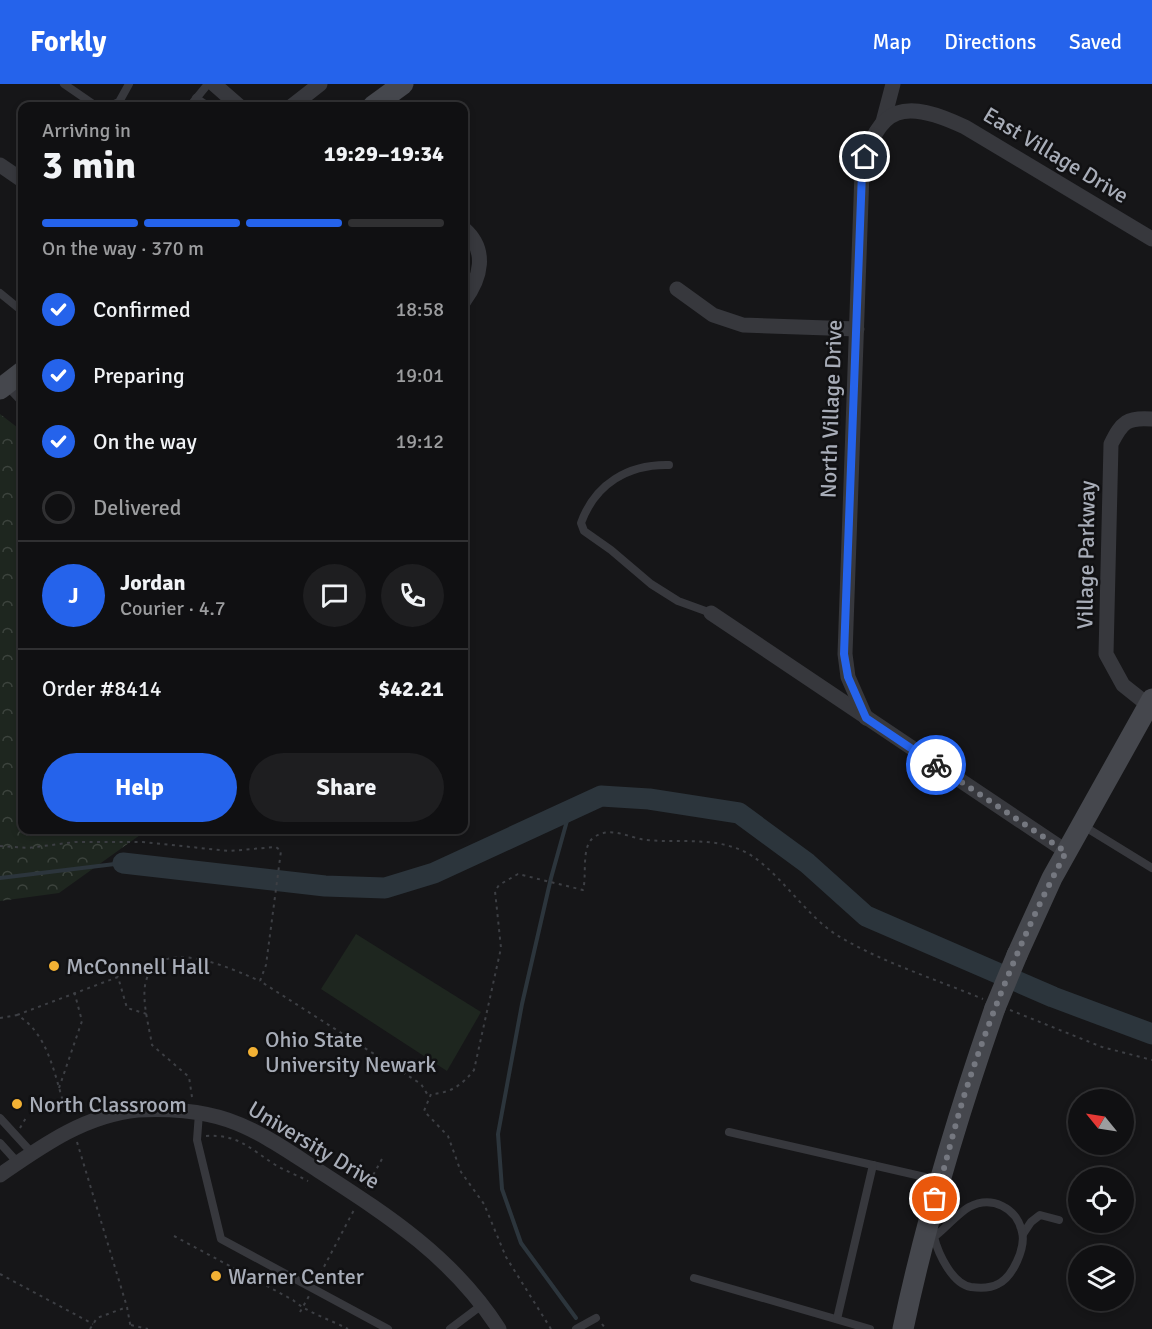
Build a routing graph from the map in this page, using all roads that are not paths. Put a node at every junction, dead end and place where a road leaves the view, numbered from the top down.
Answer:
1 (64, 84) edge
2 (129, 84) edge
3 (320, 84) edge
4 (403, 84) edge
5 (893, 84) edge
6 (215, 85) edge
7 (196, 98) junction
8 (90, 102) edge
9 (119, 102) edge
10 (193, 102) edge
11 (202, 102) edge
12 (234, 102) edge
13 (297, 102) edge
14 (378, 102) edge
15 (899, 112) joint
16 (883, 122) junction
17 (0, 165) edge
18 (18, 177) edge
19 (468, 235) edge
20 (1152, 239) edge
21 (677, 289) dead end
22 (0, 293) edge
23 (468, 296) edge
24 (18, 307) edge
25 (857, 329) junction
26 (18, 375) edge
27 (3, 387) edge
28 (18, 399) edge
29 (1152, 420) edge
30 (669, 465) dead end
31 (711, 614) joint
32 (1151, 704) edge
33 (866, 718) junction
34 (1082, 825) junction
35 (1066, 852) junction
36 (1152, 868) edge
37 (199, 1113) junction
38 (0, 1118) edge
39 (729, 1132) dead end
40 (0, 1143) edge
41 (32, 1153) junction
42 (18, 1163) junction
43 (873, 1165) junction
44 (0, 1175) edge
45 (940, 1181) junction
46 (1059, 1220) dead end
47 (1023, 1234) junction
48 (929, 1235) junction
49 (694, 1278) dead end
50 (483, 1305) junction
51 (596, 1318) dead end
52 (837, 1319) junction
53 (388, 1329) edge
54 (450, 1329) edge
55 (499, 1329) edge
56 (576, 1329) edge
57 (870, 1329) edge
58 (903, 1329) edge

1 - 8 lane
2 - 9 lane
3 - 13 street
4 - 14 street
5 - 16 street
6 - 7 lane
6 - 12 street
7 - 10 lane
7 - 11 lane
15 - 16 street, North Village Drive
15 - 20 street, East Village Drive
16 - 25 street, North Village Drive
17 - 18 street
19 - 23 street
21 - 25 street
22 - 24 lane
25 - 33 street, North Village Drive
26 - 27 street
27 - 28 lane
29 - 32 street, Village Parkway
30 - 31 lane
31 - 33 street
32 - 34 street
33 - 35 street
34 - 35 street
34 - 36 lane
35 - 45 street, bridge
37 - 41 street, University Drive
37 - 50 street, University Drive
37 - 53 lane
38 - 41 lane
39 - 43 lane
40 - 42 lane
41 - 42 street, University Drive
42 - 44 street, University Drive
43 - 45 lane
43 - 52 lane
45 - 48 street
46 - 47 lane
47 - 48 lane
47 - 48 lane
48 - 58 street
49 - 52 lane
50 - 54 lane
50 - 55 street, University Drive
51 - 56 lane
52 - 57 lane

